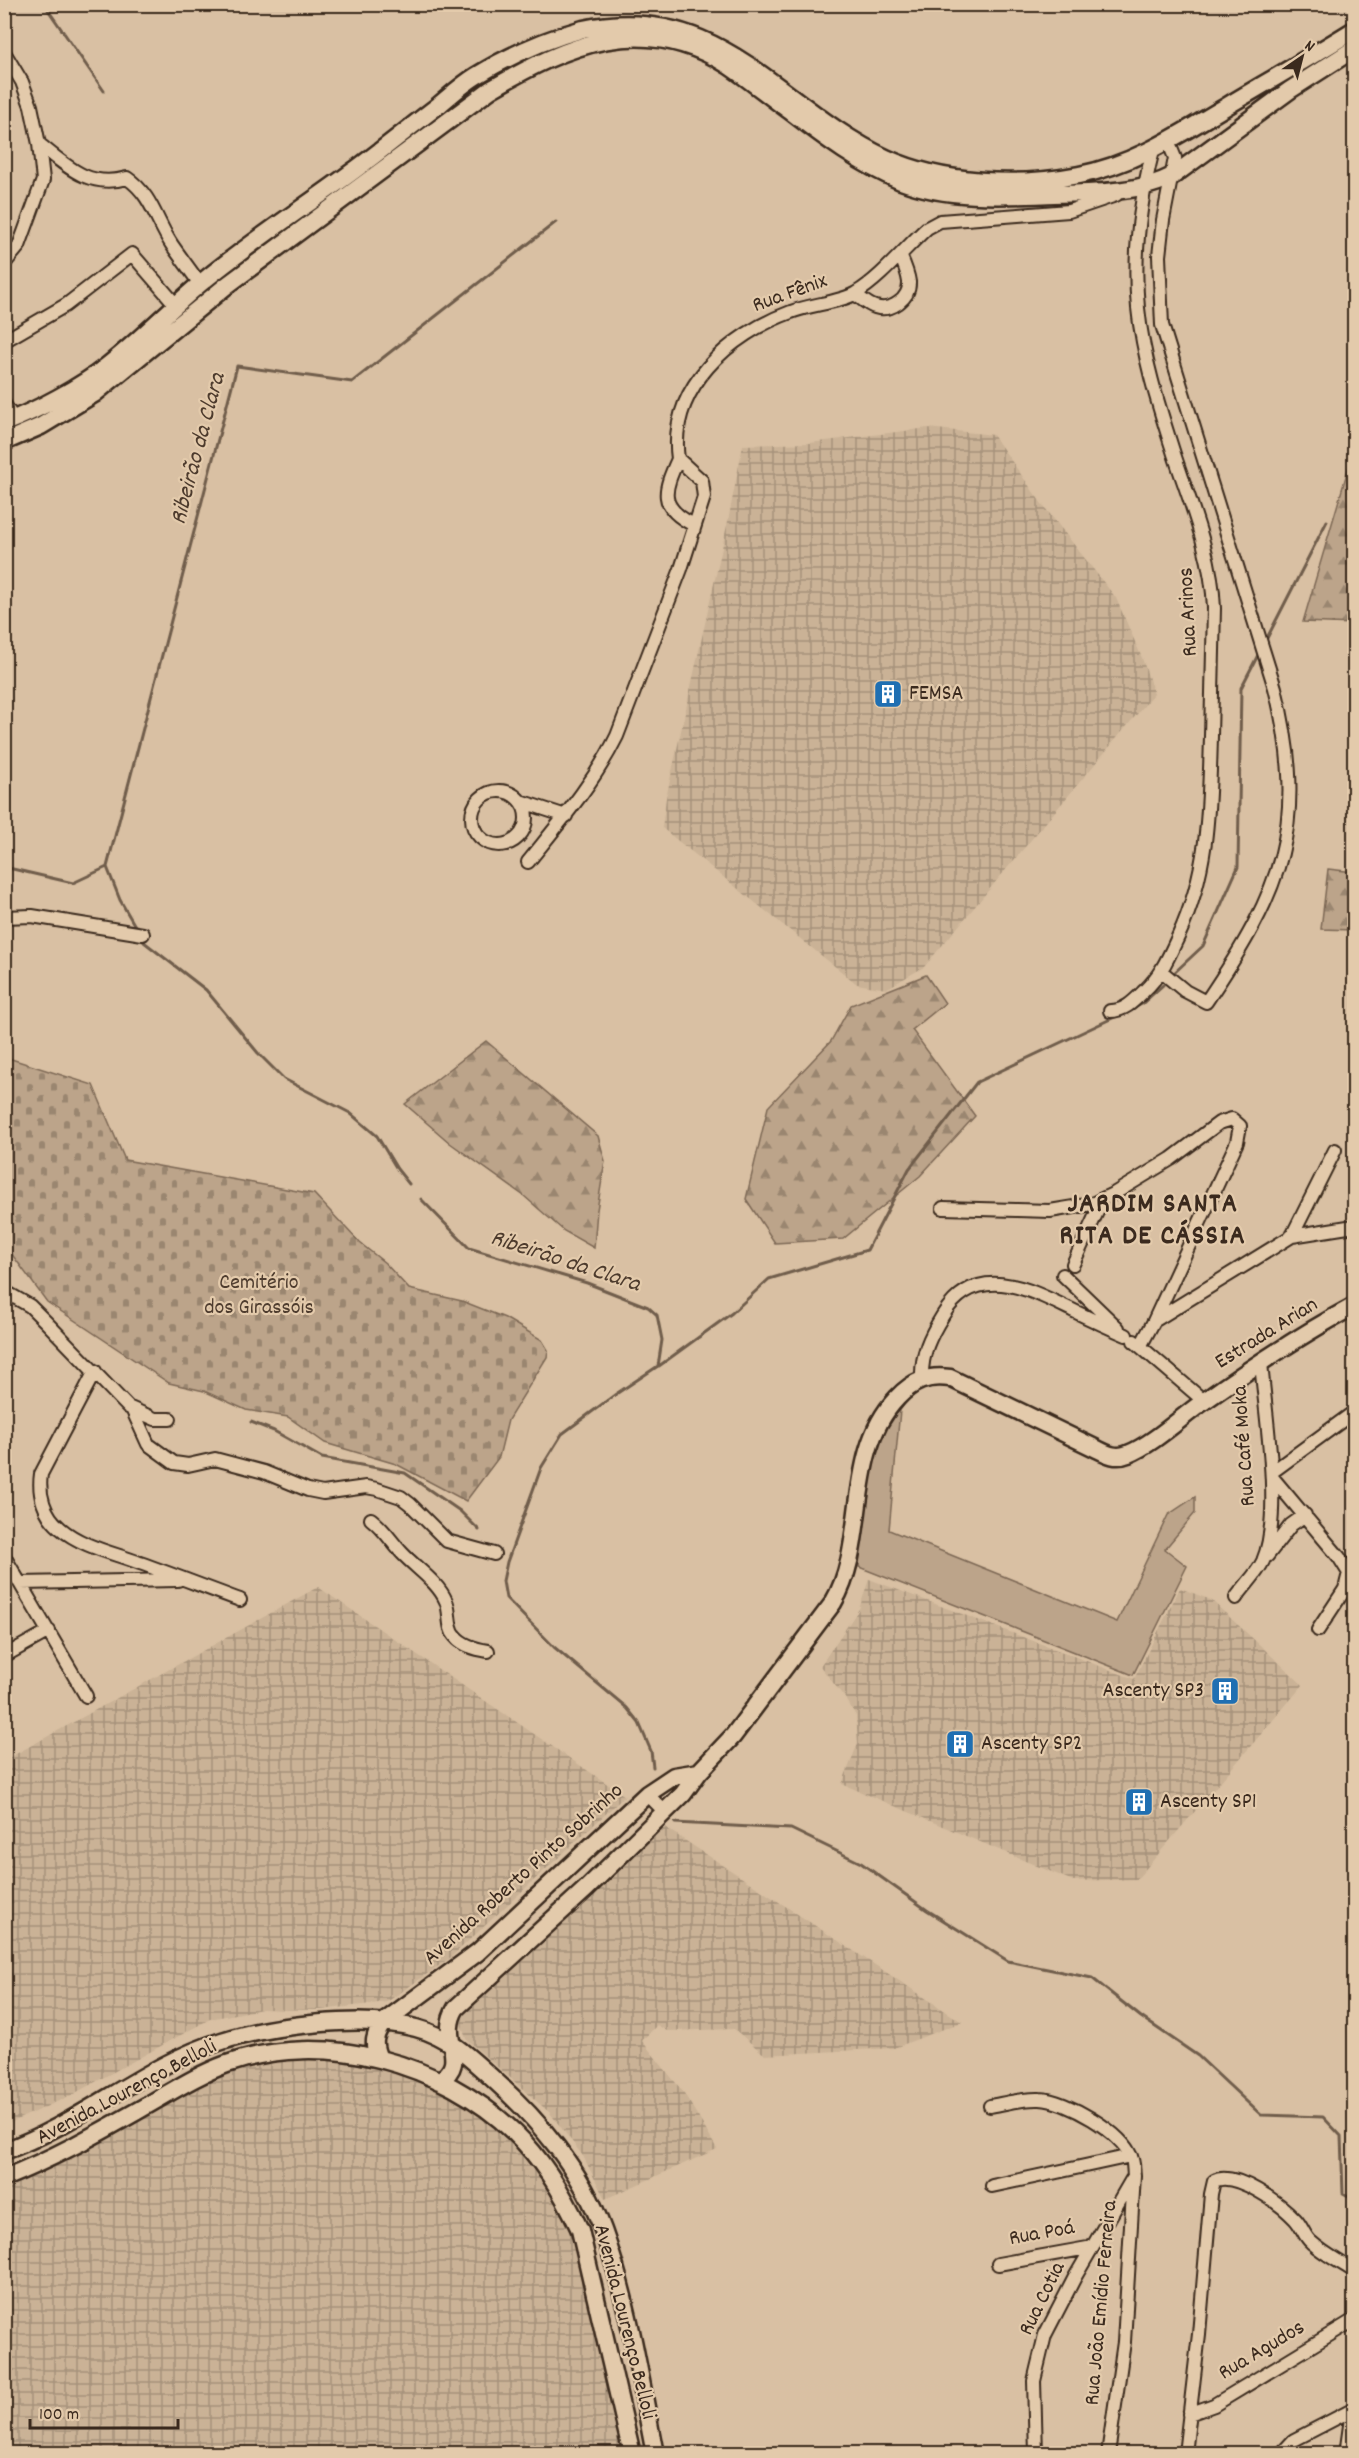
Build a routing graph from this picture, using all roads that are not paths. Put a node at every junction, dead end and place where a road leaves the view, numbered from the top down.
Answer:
1 (1354, 30) edge
2 (1354, 49) edge
3 (4, 52) edge
4 (1168, 141) junction
5 (39, 144) junction
6 (1153, 150) junction
7 (1173, 175) junction
8 (1144, 187) junction
9 (900, 255) junction
10 (4, 264) edge
11 (200, 284) junction
12 (855, 294) junction
13 (176, 305) junction
14 (4, 341) edge
15 (4, 404) edge
16 (9, 421) edge
17 (4, 441) edge
18 (678, 459) junction
19 (694, 525) junction
20 (520, 801) junction
21 (566, 816) junction
22 (528, 862) dead end
23 (4, 917) edge
24 (143, 934) dead end
25 (1162, 972) junction
26 (1110, 1011) dead end
27 (1335, 1150) dead end
28 (1103, 1198) junction
29 (943, 1208) dead end
30 (1354, 1226) edge
31 (1292, 1236) junction
32 (1073, 1264) dead end
33 (1062, 1275) dead end
34 (4, 1292) edge
35 (1354, 1306) edge
36 (1154, 1321) junction
37 (1126, 1335) junction
38 (1141, 1345) junction
39 (1261, 1362) junction
40 (95, 1371) junction
41 (922, 1379) junction
42 (1204, 1401) junction
43 (133, 1411) junction
44 (1354, 1412) edge
45 (170, 1419) dead end
46 (1272, 1475) junction
47 (1305, 1515) junction
48 (371, 1519) dead end
49 (494, 1554) dead end
50 (4, 1556) edge
51 (1262, 1562) junction
52 (187, 1580) junction
53 (20, 1583) junction
54 (1236, 1598) dead end
55 (240, 1600) dead end
56 (1318, 1630) dead end
57 (49, 1631) junction
58 (488, 1651) dead end
59 (4, 1656) edge
60 (86, 1696) dead end
61 (699, 1772) junction
62 (647, 1794) junction
63 (665, 1812) junction
64 (384, 2022) junction
65 (450, 2041) junction
66 (379, 2058) junction
67 (439, 2081) junction
68 (502, 2086) junction
69 (990, 2106) dead end
70 (485, 2109) junction
71 (4, 2151) edge
72 (1131, 2156) junction
73 (1134, 2175) junction
74 (4, 2178) edge
75 (992, 2186) dead end
76 (1093, 2247) junction
77 (998, 2264) dead end
78 (1354, 2271) edge
79 (1354, 2320) edge
80 (1353, 2410) edge
81 (1189, 2414) junction
82 (632, 2454) edge
83 (655, 2454) edge
84 (1036, 2454) edge
85 (1108, 2454) edge
86 (1185, 2454) edge
87 (1281, 2454) edge
88 (1346, 2454) edge

1 - 4 street
2 - 7 street
3 - 5 street
4 - 6 street
4 - 7 street
5 - 10 street
5 - 11 street
6 - 8 street, Rua Arinos
6 - 11 street
7 - 8 street
7 - 25 street
8 - 9 street, Rua Fênix
8 - 17 street
8 - 25 street, Rua Arinos
9 - 12 street, Rua Fênix
9 - 12 street, Rua Fênix
11 - 13 street
12 - 18 street, Rua Fênix
13 - 14 street
13 - 16 street
15 - 16 street
18 - 19 street
18 - 19 street
19 - 21 street
20 - 20 street
20 - 21 street
21 - 22 street
23 - 24 street
25 - 26 street, Rua Arinos
27 - 31 street
28 - 29 street
28 - 32 street
28 - 36 street
30 - 31 street
31 - 36 street
33 - 37 street
34 - 40 street
35 - 39 street, Estrada Arian
36 - 38 street
37 - 38 street
37 - 41 street
38 - 42 street
39 - 42 street, Estrada Arian
39 - 46 street, Rua Café Moka
40 - 43 street
40 - 52 street
41 - 42 street
41 - 61 street
43 - 45 street
43 - 49 street
44 - 46 street
46 - 47 street
46 - 51 street, Rua Café Moka
47 - 51 street, Rua Café Moka
47 - 56 street
48 - 58 street
50 - 53 street
51 - 54 street, Rua Café Moka
52 - 53 street
52 - 55 street
53 - 57 street
57 - 59 street
57 - 60 street
61 - 62 street, Avenida Roberto Pinto Sobrinho
61 - 63 street
62 - 63 street
62 - 64 street, Avenida Roberto Pinto Sobrinho
63 - 65 street
64 - 65 street, Avenida Lourenço Belloli
64 - 66 street
64 - 71 street, Avenida Lourenço Belloli
65 - 67 street
65 - 68 street, Avenida Lourenço Belloli
66 - 67 street, Avenida Lourenço Belloli
66 - 74 street, Avenida Lourenço Belloli
67 - 70 street, Avenida Lourenço Belloli
68 - 70 street
68 - 83 street, Avenida Lourenço Belloli
69 - 72 street
70 - 82 street, Avenida Lourenço Belloli
72 - 73 street, Rua João Emídio Ferreira
72 - 75 street
73 - 76 street, Rua Cotia
73 - 85 street, Rua João Emídio Ferreira
76 - 77 street, Rua Poá
76 - 84 street, Rua Cotia
78 - 81 street
79 - 81 street, Rua Agudos
80 - 87 street
80 - 88 street
81 - 86 street

